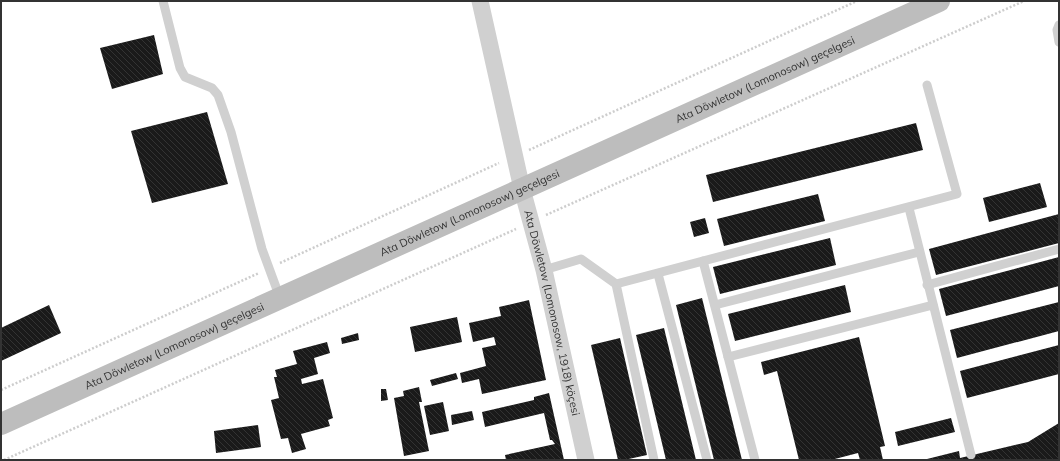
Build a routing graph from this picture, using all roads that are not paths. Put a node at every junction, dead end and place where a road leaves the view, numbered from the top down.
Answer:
1 (163, 1) edge
2 (480, 1) edge
3 (939, 1) edge
4 (1059, 25) edge
5 (1059, 42) edge
6 (927, 85) dead end
7 (522, 189) junction
8 (909, 208) junction
9 (1059, 249) edge
10 (919, 252) junction
11 (703, 261) junction
12 (544, 270) junction
13 (658, 274) junction
14 (616, 284) junction
15 (927, 285) junction
16 (280, 298) junction
17 (715, 305) junction
18 (933, 305) junction
19 (728, 357) junction
20 (1, 424) edge
21 (971, 455) dead end
22 (586, 460) edge
23 (654, 460) edge
24 (707, 460) edge
25 (755, 460) edge

1 - 16 lane
2 - 7 street, Ata Döwletow (Lomonosow, 1918) köçesi
3 - 7 street, Ata Döwletow (Lomonosow) geçelgesi
4 - 5 lane
6 - 8 lane
7 - 12 street, Ata Döwletow (Lomonosow, 1918) köçesi
7 - 16 street, Ata Döwletow (Lomonosow) geçelgesi
8 - 10 lane
8 - 11 lane
9 - 15 lane
10 - 15 lane
10 - 17 lane
11 - 13 lane
11 - 17 lane
12 - 14 lane
12 - 22 street, Ata Döwletow (Lomonosow, 1918) köçesi
13 - 14 lane
13 - 24 lane
14 - 23 lane
15 - 18 lane
16 - 20 street, Ata Döwletow (Lomonosow) geçelgesi
17 - 19 lane
18 - 19 lane
18 - 21 lane
19 - 25 lane

